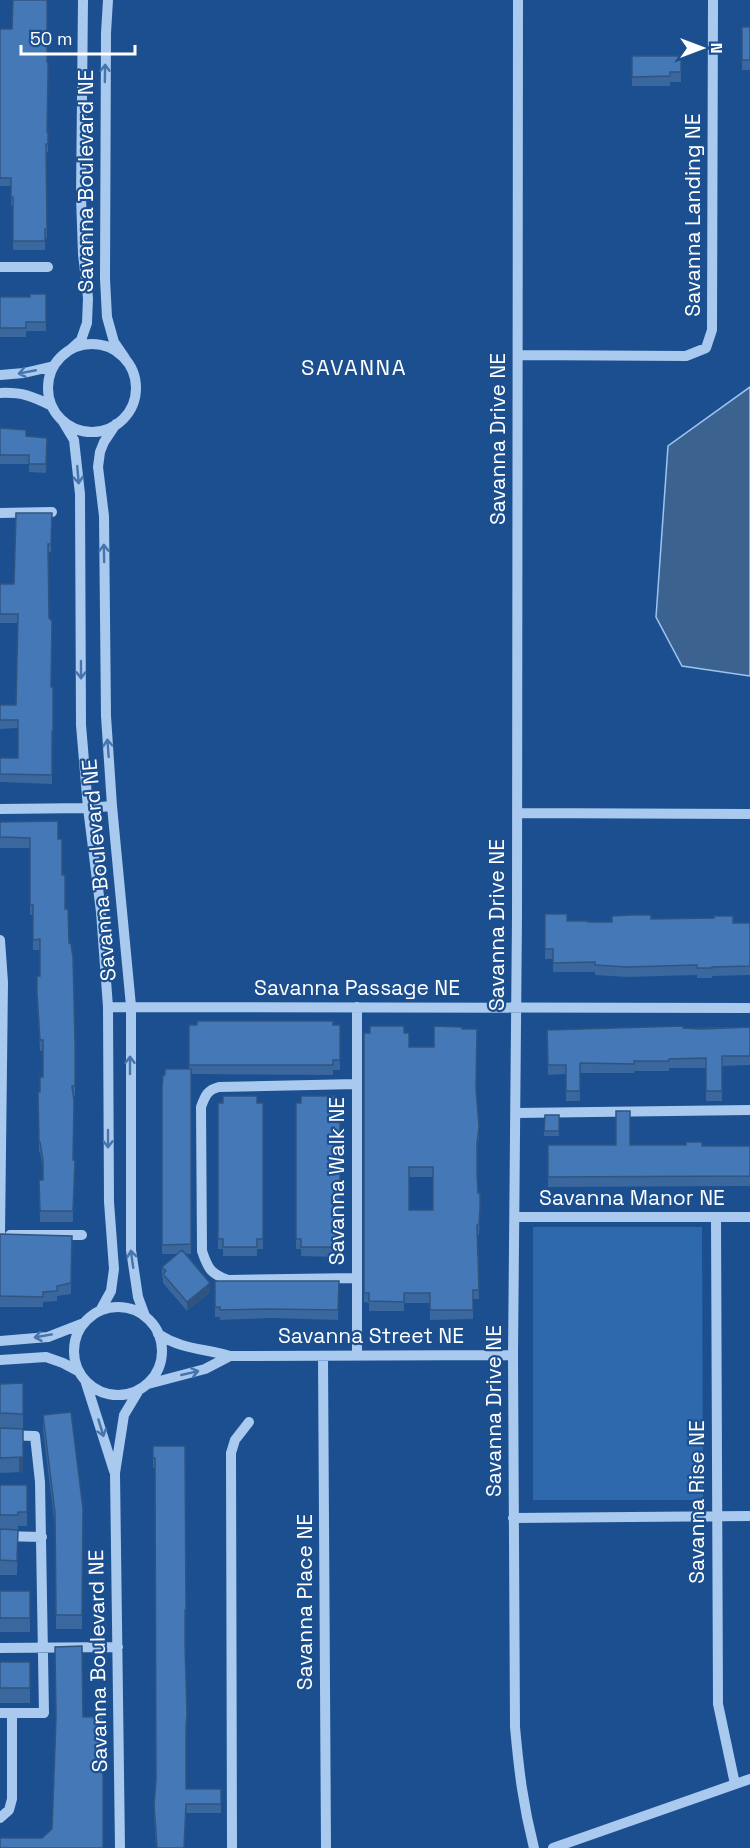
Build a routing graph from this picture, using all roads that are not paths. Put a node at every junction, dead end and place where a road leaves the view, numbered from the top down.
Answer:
1 (83, 0) edge
2 (108, 0) edge
3 (518, 0) edge
4 (713, 0) edge
5 (0, 267) edge
6 (48, 267) dead end
7 (71, 349) junction
8 (518, 355) junction
9 (125, 358) junction
10 (54, 366) junction
11 (0, 375) edge
12 (0, 393) edge
13 (52, 406) junction
14 (62, 420) junction
15 (116, 424) junction
16 (52, 512) edge
17 (0, 513) edge
18 (112, 806) junction
19 (88, 808) junction
20 (0, 809) edge
21 (517, 813) junction
22 (750, 814) edge
23 (0, 940) edge
24 (131, 1006) junction
25 (108, 1007) junction
26 (357, 1007) junction
27 (750, 1008) edge
28 (516, 1009) junction
29 (357, 1084) junction
30 (750, 1110) edge
31 (516, 1113) junction
32 (515, 1217) junction
33 (750, 1217) edge
34 (716, 1218) junction
35 (0, 1235) edge
36 (82, 1235) dead end
37 (357, 1278) junction
38 (100, 1311) junction
39 (145, 1317) junction
40 (85, 1323) junction
41 (158, 1334) junction
42 (0, 1341) edge
43 (513, 1355) junction
44 (230, 1356) junction
45 (323, 1356) junction
46 (357, 1356) junction
47 (0, 1360) edge
48 (78, 1371) junction
49 (86, 1383) junction
50 (143, 1387) junction
51 (249, 1422) dead end
52 (0, 1435) edge
53 (115, 1473) junction
54 (717, 1516) junction
55 (750, 1516) edge
56 (513, 1518) junction
57 (0, 1536) edge
58 (42, 1537) junction
59 (118, 1647) junction
60 (0, 1648) edge
61 (44, 1648) junction
62 (0, 1713) edge
63 (12, 1713) junction
64 (750, 1779) edge
65 (735, 1784) junction
66 (0, 1818) edge
67 (120, 1848) edge
68 (232, 1848) edge
69 (326, 1848) edge
70 (534, 1848) edge
71 (553, 1848) edge

1 - 7 street, Savanna Boulevard NE
9 -> 2 street, Savanna Boulevard NE
3 - 8 street, Savanna Drive NE
4 - 8 street, Savanna Landing NE
5 - 6 street
7 - 9 street
7 - 10 street
8 - 21 street, Savanna Drive NE
9 - 15 street
10 -> 11 street
10 - 13 street
12 - 13 street
13 - 14 street
14 - 15 street
14 -> 19 street, Savanna Boulevard NE
18 -> 15 street, Savanna Boulevard NE
16 - 17 street
18 - 19 street
18 - 24 street, Savanna Boulevard NE
19 - 20 street
19 - 25 street, Savanna Boulevard NE
21 - 22 street
21 - 28 street, Savanna Drive NE
23 - 35 street
24 - 25 street, Savanna Passage NE
24 - 26 street, Savanna Passage NE
39 -> 24 street, Savanna Boulevard NE
25 -> 38 street, Savanna Boulevard NE
26 - 28 street, Savanna Passage NE
26 - 29 street, Savanna Walk NE
27 - 28 street, Savanna Passage NE
28 - 31 street, Savanna Drive NE
29 - 37 street, Savanna Walk NE
29 - 37 street, Savanna Walk NE
30 - 31 street
31 - 32 street, Savanna Drive NE
32 - 34 street, Savanna Manor NE
32 - 43 street, Savanna Drive NE
33 - 34 street, Savanna Manor NE
34 - 54 street, Savanna Rise NE
35 - 36 street
37 - 46 street, Savanna Walk NE
38 - 39 street
38 - 40 street
39 - 41 street
40 -> 42 street
40 - 48 street
41 - 44 street, Savanna Street NE
41 - 50 street
43 - 46 street, Savanna Street NE
43 - 56 street, Savanna Drive NE
44 - 45 street, Savanna Street NE
50 -> 44 street, Savanna Street NE
45 - 46 street, Savanna Street NE
45 - 69 street, Savanna Place NE
47 - 48 street
48 - 49 street
49 - 50 street
49 -> 53 street, Savanna Boulevard NE
50 - 53 street, Savanna Boulevard NE
51 - 68 street
52 - 58 street
53 - 59 street, Savanna Boulevard NE
54 - 55 street
54 - 56 street
54 - 65 street, Savanna Rise NE
56 - 70 street, Savanna Drive NE
57 - 58 street
58 - 61 street
59 - 61 street
59 - 67 street, Savanna Boulevard NE
60 - 61 street
61 - 63 street
62 - 63 street
63 - 66 street
64 - 65 street
65 - 71 street

